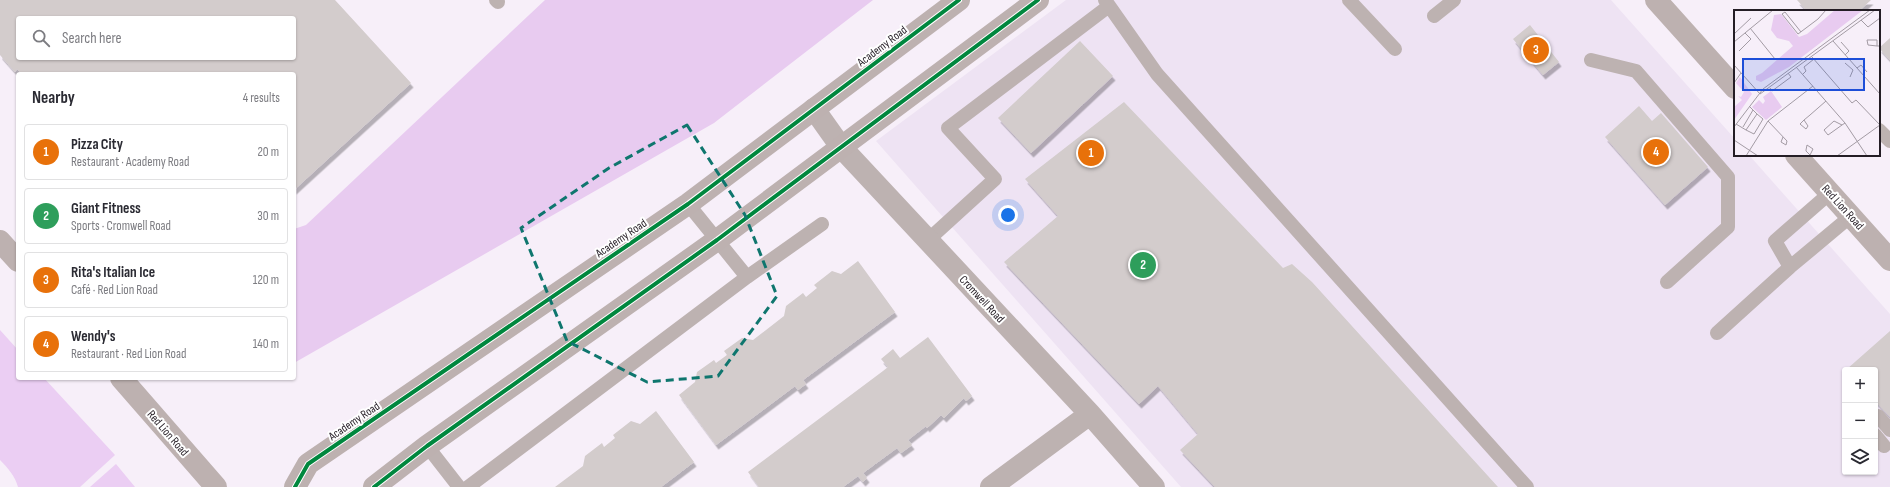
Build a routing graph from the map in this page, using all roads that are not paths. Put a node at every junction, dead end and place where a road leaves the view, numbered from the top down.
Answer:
1 (959, 0) edge
2 (1038, 0) edge
3 (1349, 0) edge
4 (1454, 0) edge
5 (1656, 0) edge
6 (1107, 3) edge
7 (1434, 16) dead end
8 (1395, 49) dead end
9 (1591, 60) dead end
10 (1734, 87) edge
11 (814, 109) junction
12 (1880, 131) edge
13 (1890, 141) edge
14 (841, 147) junction
15 (1797, 156) edge
16 (1830, 193) junction
17 (688, 204) junction
18 (1851, 216) junction
19 (822, 224) dead end
20 (717, 240) junction
21 (928, 240) junction
22 (0, 241) edge
23 (16, 259) edge
24 (1890, 260) edge
25 (1790, 267) junction
26 (747, 278) junction
27 (1667, 282) dead end
28 (1718, 333) dead end
29 (123, 380) edge
30 (1090, 414) junction
31 (1878, 419) edge
32 (1890, 430) edge
33 (1878, 439) edge
34 (427, 446) junction
35 (1884, 446) dead end
36 (216, 487) edge
37 (295, 487) edge
38 (374, 487) edge
39 (459, 487) edge
40 (468, 487) edge
41 (991, 487) edge
42 (1154, 487) edge
43 (1527, 487) edge

1 - 11 main road, Academy Road
2 - 14 main road
3 - 8 lane
4 - 7 lane
5 - 10 main road
6 - 21 lane
6 - 43 lane
9 - 27 lane
11 - 14 street, Cromwell Road
11 - 17 main road, Academy Road
12 - 13 lane
14 - 20 main road
14 - 21 street, Cromwell Road
15 - 16 main road, Red Lion Road
16 - 18 main road, Red Lion Road
16 - 25 lane
17 - 20 lane
17 - 37 main road, Academy Road
18 - 24 main road, Red Lion Road
18 - 25 lane
19 - 26 lane
20 - 26 lane
20 - 34 main road
21 - 30 street, Cromwell Road
22 - 23 main road
25 - 28 lane
26 - 40 lane
29 - 36 main road, Red Lion Road
30 - 41 street
30 - 42 street, Cromwell Road
31 - 32 lane
33 - 35 lane
34 - 38 main road
34 - 39 lane

